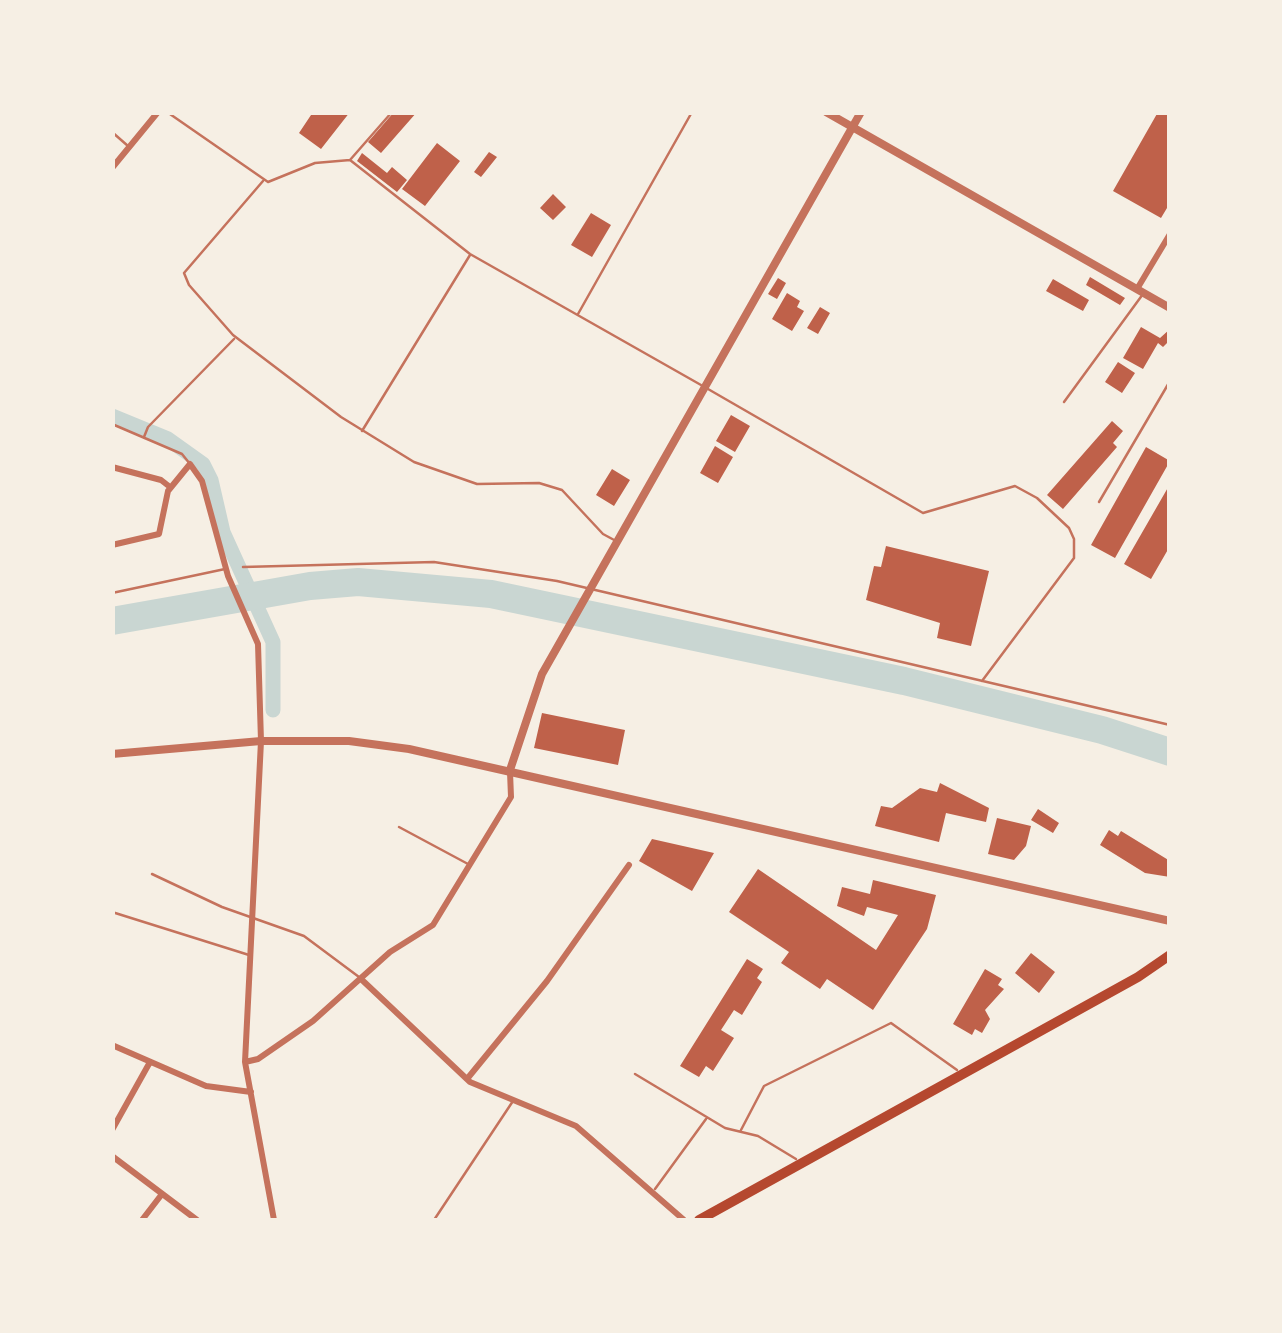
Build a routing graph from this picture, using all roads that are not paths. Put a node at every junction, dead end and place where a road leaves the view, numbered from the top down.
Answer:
1 (158, 112) edge
2 (167, 112) edge
3 (392, 112) edge
4 (692, 112) edge
5 (826, 112) edge
6 (861, 112) edge
7 (852, 128) junction
8 (112, 132) edge
9 (129, 148) junction
10 (350, 160) junction
11 (112, 168) edge
12 (263, 181) junction
13 (1170, 234) edge
14 (470, 254) junction
15 (1141, 291) junction
16 (1170, 308) edge
17 (577, 315) junction
18 (235, 338) junction
19 (1170, 380) edge
20 (703, 387) junction
21 (1064, 402) dead end
22 (112, 424) edge
23 (362, 432) junction
24 (144, 437) junction
25 (190, 464) junction
26 (112, 467) edge
27 (170, 488) junction
28 (1099, 502) dead end
29 (617, 541) junction
30 (112, 545) edge
31 (243, 568) dead end
32 (228, 572) junction
33 (589, 590) junction
34 (112, 593) edge
35 (982, 681) junction
36 (1170, 725) edge
37 (261, 741) junction
38 (112, 754) edge
39 (510, 770) junction
40 (399, 827) dead end
41 (470, 864) junction
42 (629, 865) dead end
43 (152, 874) dead end
44 (112, 912) edge
45 (254, 918) junction
46 (1170, 921) edge
47 (252, 955) junction
48 (1170, 955) edge
49 (360, 978) junction
50 (112, 1045) edge
51 (150, 1062) junction
52 (245, 1062) junction
53 (635, 1074) dead end
54 (961, 1076) junction
55 (467, 1079) junction
56 (251, 1092) junction
57 (513, 1100) junction
58 (708, 1118) junction
59 (112, 1130) edge
60 (741, 1130) junction
61 (112, 1156) edge
62 (799, 1165) junction
63 (654, 1191) junction
64 (162, 1194) junction
65 (708, 1219) edge
66 (142, 1220) edge
67 (197, 1220) edge
68 (274, 1220) edge
69 (434, 1220) edge
70 (684, 1220) edge

1 - 9 street
2 - 12 lane
3 - 10 lane
4 - 17 lane
5 - 7 street
6 - 7 street
7 - 15 street
7 - 20 street
8 - 9 lane
9 - 11 street
10 - 12 lane
10 - 14 lane
12 - 18 lane
13 - 15 street
14 - 17 lane
14 - 23 lane
15 - 16 street
15 - 21 lane
17 - 20 lane
18 - 23 lane
18 - 24 lane
19 - 28 lane
20 - 29 street
20 - 35 lane
22 - 24 lane
23 - 29 lane
24 - 25 lane
25 - 27 street
25 - 32 street
26 - 27 street
27 - 30 street
29 - 33 street
31 - 33 lane
32 - 34 lane
32 - 37 street
33 - 35 lane
33 - 39 street
35 - 36 lane
37 - 38 street
37 - 39 street
37 - 45 street
39 - 41 street
39 - 46 street
40 - 41 lane
41 - 49 street
42 - 55 street
43 - 45 lane
44 - 47 lane
45 - 47 street
45 - 49 lane
47 - 52 street
48 - 54 main road
49 - 52 street
49 - 55 street
50 - 51 street
51 - 56 street
51 - 59 street
52 - 56 street
53 - 58 lane
54 - 60 lane
54 - 62 main road
55 - 57 street
56 - 68 street
57 - 63 street
57 - 69 lane
58 - 60 lane
58 - 63 lane
60 - 62 lane
61 - 64 street
62 - 65 main road
63 - 70 street
64 - 66 street
64 - 67 street

